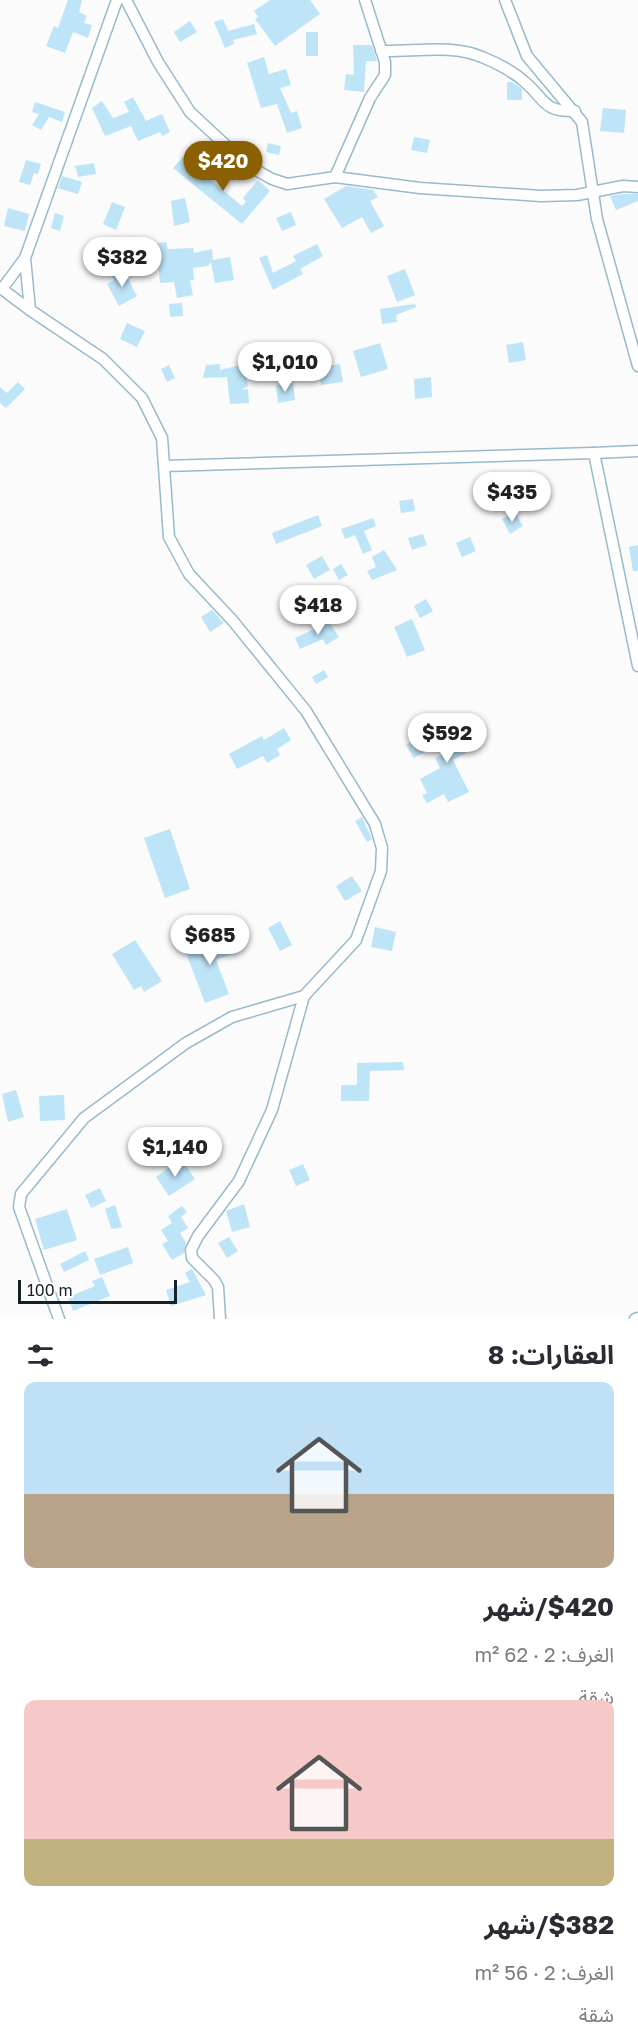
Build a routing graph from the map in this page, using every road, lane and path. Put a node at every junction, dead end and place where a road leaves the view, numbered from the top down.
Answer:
1 (117, 0) edge
2 (126, 0) edge
3 (365, 0) edge
4 (505, 0) edge
5 (381, 51) junction
6 (575, 111) junction
7 (334, 177) junction
8 (638, 187) edge
9 (593, 192) junction
10 (25, 258) junction
11 (1, 289) edge
12 (30, 310) junction
13 (638, 366) edge
14 (638, 451) edge
15 (594, 453) junction
16 (165, 466) junction
17 (638, 666) edge
18 (304, 996) junction
19 (59, 1319) edge
20 (220, 1319) edge

1 - 10 street
2 - 7 street
3 - 5 street
4 - 6 street
5 - 6 street
5 - 7 street
6 - 9 street
7 - 9 street
8 - 9 street
9 - 13 street
10 - 11 street
10 - 12 street
11 - 12 street
12 - 16 street
14 - 15 street
15 - 16 street
15 - 17 street
16 - 18 street
18 - 19 street
18 - 20 street

